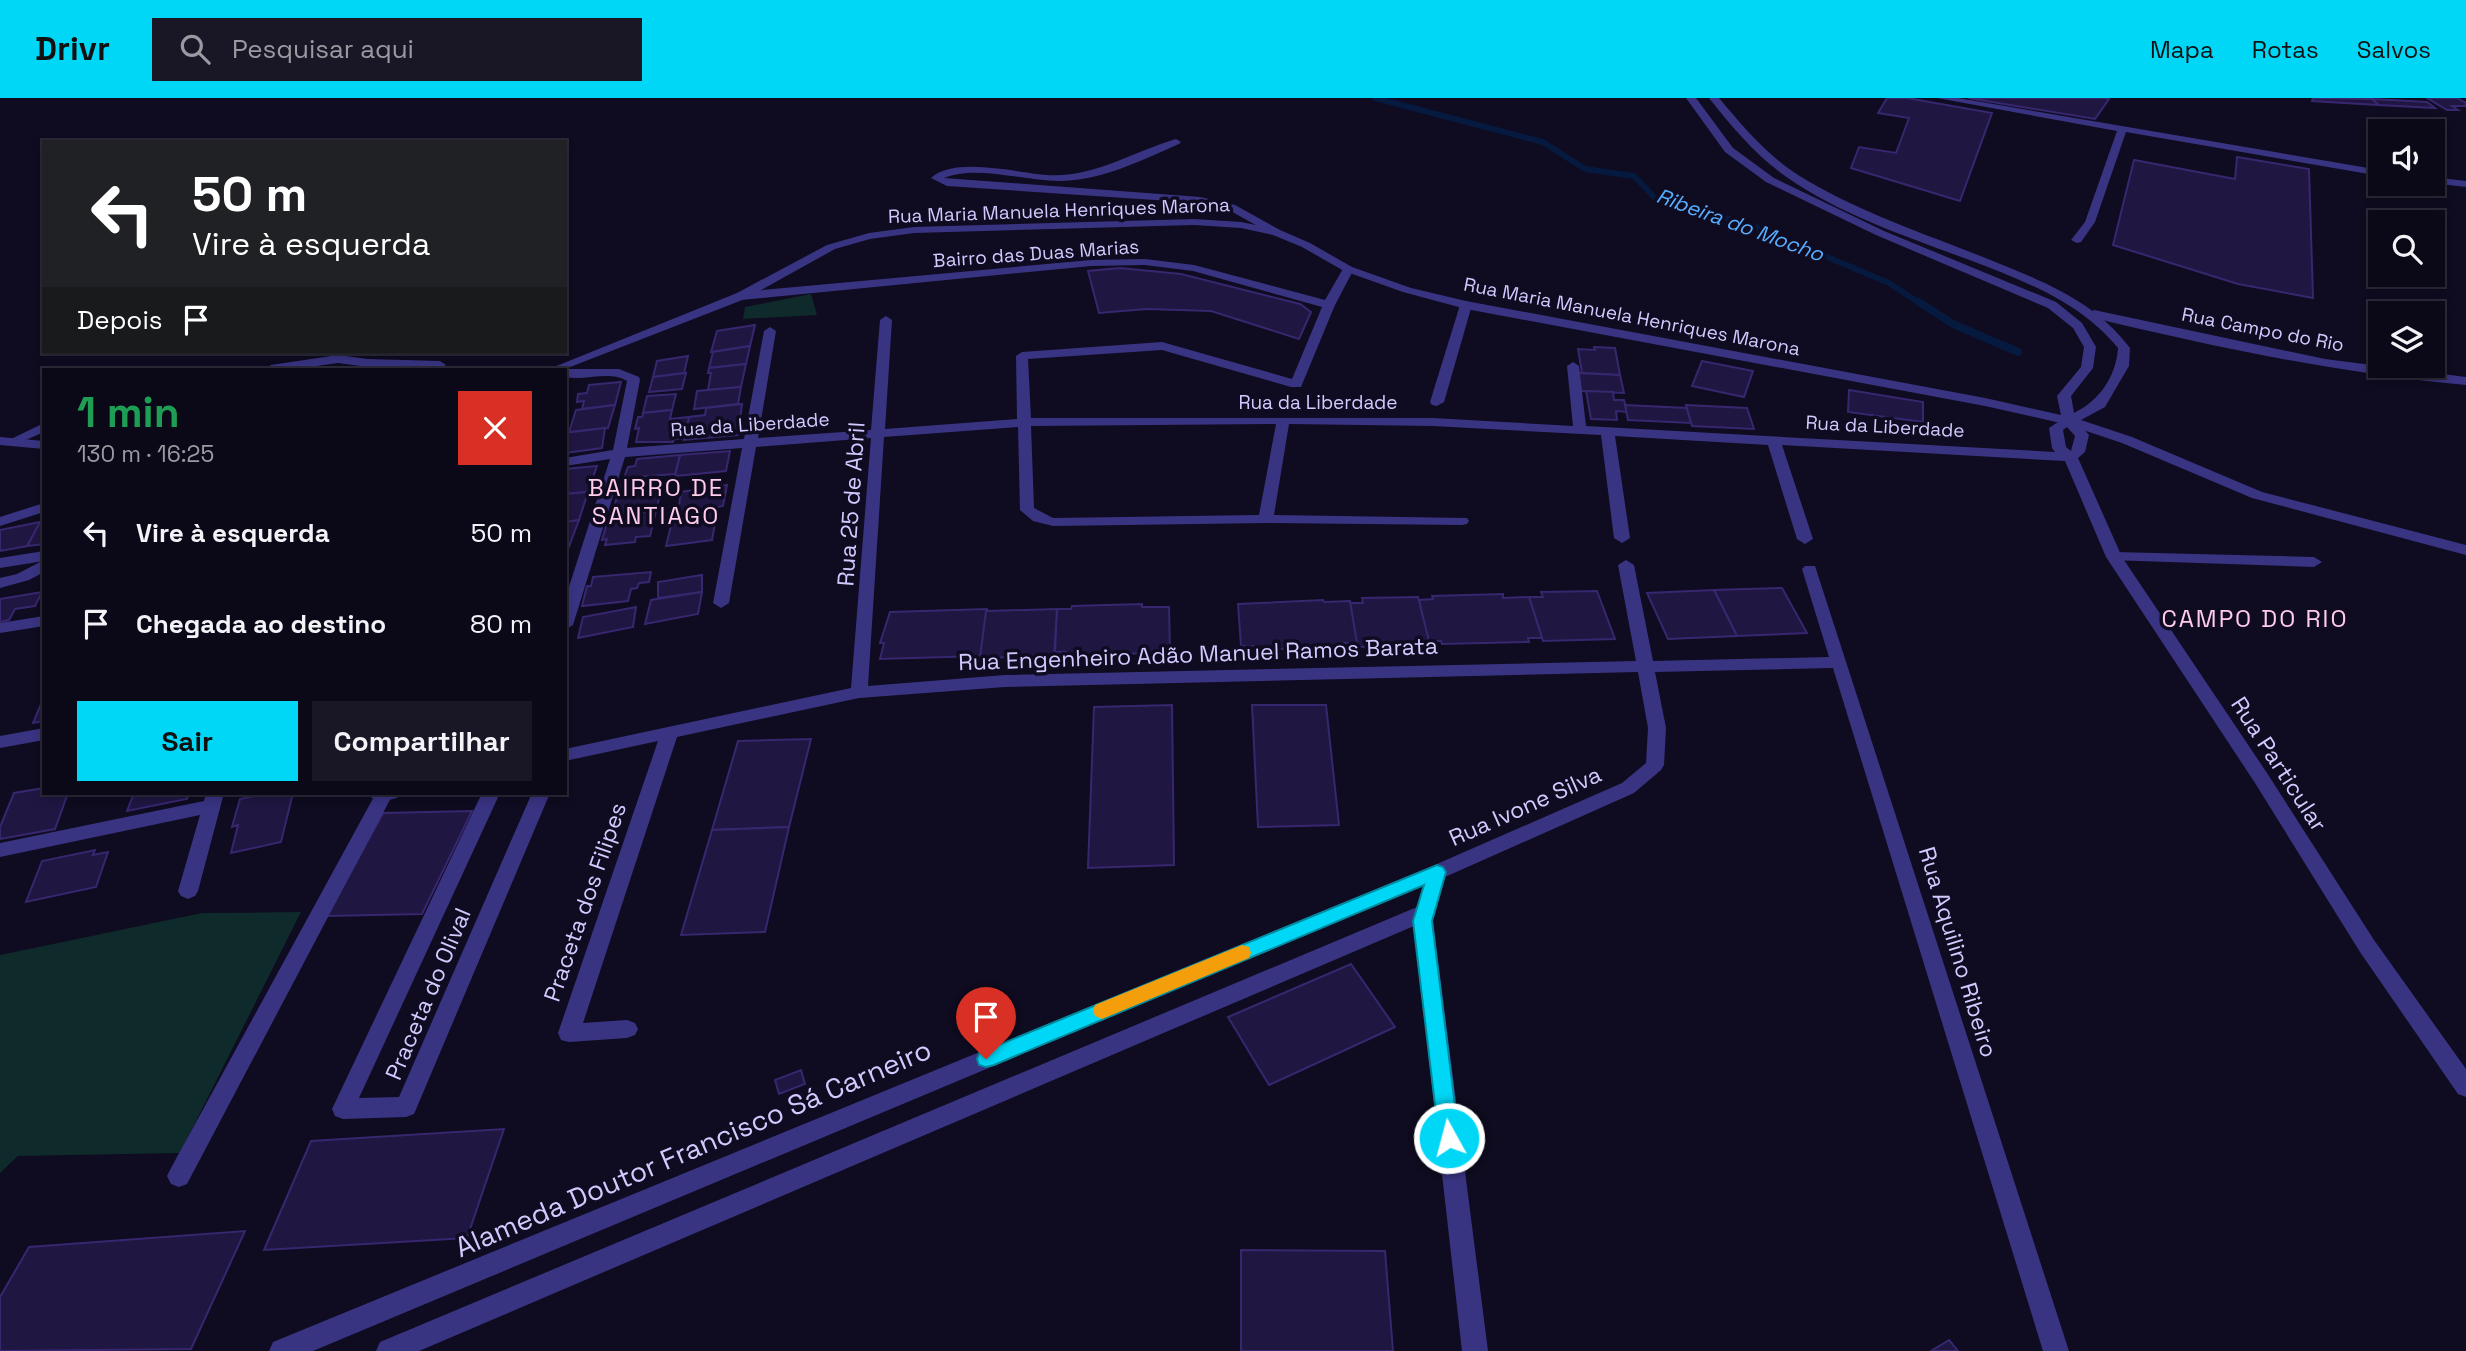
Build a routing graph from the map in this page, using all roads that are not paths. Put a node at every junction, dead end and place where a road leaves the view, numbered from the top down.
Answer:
1 (1692, 98) edge
2 (1714, 98) edge
3 (1942, 98) edge
4 (2122, 129) junction
5 (1176, 142) dead end
6 (2368, 171) edge
7 (2445, 182) edge
8 (2466, 184) edge
9 (1276, 232) junction
10 (2077, 240) dead end
11 (1348, 269) junction
12 (741, 296) junction
13 (1329, 305) junction
14 (1466, 306) junction
15 (2094, 314) junction
16 (886, 320) dead end
17 (770, 331) dead end
18 (440, 365) dead end
19 (1573, 366) dead end
20 (278, 368) edge
21 (559, 368) edge
22 (567, 373) edge
23 (2466, 381) edge
24 (1437, 402) dead end
25 (1283, 420) junction
26 (1026, 422) junction
27 (2069, 422) junction
28 (42, 428) edge
29 (1580, 429) junction
30 (1607, 430) junction
31 (879, 433) junction
32 (1773, 439) junction
33 (6, 441) edge
34 (750, 443) junction
35 (42, 445) edge
36 (619, 453) junction
37 (2070, 457) junction
38 (567, 462) edge
39 (42, 508) edge
40 (1266, 519) junction
41 (1462, 521) dead end
42 (0, 522) edge
43 (1622, 538) dead end
44 (1805, 539) dead end
45 (2466, 550) edge
46 (42, 556) edge
47 (2114, 558) junction
48 (2314, 562) dead end
49 (0, 563) edge
50 (1626, 565) dead end
51 (42, 566) edge
52 (1810, 569) dead end
53 (0, 583) edge
54 (720, 603) dead end
55 (567, 619) edge
56 (42, 621) edge
57 (0, 628) edge
58 (1839, 662) junction
59 (1644, 666) junction
60 (859, 692) junction
61 (670, 732) junction
62 (42, 734) edge
63 (0, 742) edge
64 (567, 755) edge
65 (383, 795) edge
66 (490, 795) edge
67 (540, 795) edge
68 (213, 799) edge
69 (0, 850) edge
70 (1437, 872) junction
71 (188, 891) dead end
72 (1426, 912) junction
73 (627, 1029) dead end
74 (2466, 1087) edge
75 (179, 1176) dead end
76 (282, 1351) edge
77 (389, 1351) edge
78 (1475, 1351) edge
79 (2056, 1351) edge

1 - 27 street
2 - 15 street
3 - 4 street
4 - 6 street
4 - 10 street
5 - 9 street
7 - 8 street
9 - 11 street, Rua Maria Manuela Henriques Marona
9 - 12 street, Rua Maria Manuela Henriques Marona
11 - 13 street
11 - 14 street, Rua Maria Manuela Henriques Marona
12 - 13 street, Bairro das Duas Marias
12 - 21 street, Rua Maria Manuela Henriques Marona
13 - 26 street
14 - 24 street
14 - 27 street, Rua Maria Manuela Henriques Marona
15 - 23 street, Rua Campo do Rio
15 - 27 street
16 - 31 street, Rua 25 de Abril
17 - 34 street
18 - 20 street
19 - 29 street
22 - 36 street
25 - 26 street, Rua da Liberdade
25 - 29 street, Rua da Liberdade
25 - 40 street
26 - 31 street, Rua da Liberdade
26 - 40 street
27 - 37 street
27 - 45 street, Rua Maria Manuela Henriques Marona
28 - 33 street
29 - 30 street, Rua da Liberdade
30 - 32 street, Rua da Liberdade
30 - 43 street
31 - 34 street, Rua da Liberdade
31 - 60 street, Rua 25 de Abril
32 - 37 street, Rua da Liberdade
32 - 44 street
33 - 35 street
34 - 36 street, Rua da Liberdade
34 - 54 street
36 - 38 street, Rua da Liberdade
36 - 55 street
37 - 47 street, Rua Particular
39 - 42 street
40 - 41 street
46 - 49 street
47 - 48 street
47 - 74 street, Rua Particular
50 - 59 street, Rua Ivone Silva
51 - 53 street
52 - 58 street, Rua Aquilino Ribeiro
56 - 57 street
58 - 59 street, Rua Engenheiro Adão Manuel Ramos Barata
58 - 79 street, Rua Aquilino Ribeiro
59 - 60 street, Rua Engenheiro Adão Manuel Ramos Barata
59 - 70 street, Rua Ivone Silva
60 - 61 street, Rua Engenheiro Adão Manuel Ramos Barata
61 - 64 street, Rua Engenheiro Adão Manuel Ramos Barata
61 - 73 street, Praceta dos Filipes
62 - 63 street
65 - 75 street
66 - 67 street, Praceta do Olival
68 - 69 street
68 - 71 street
70 - 72 street, Rua Ivone Silva
70 - 76 street, Alameda Doutor Francisco Sá Carneiro
72 - 77 street
72 - 78 street, Rua Ivone Silva

